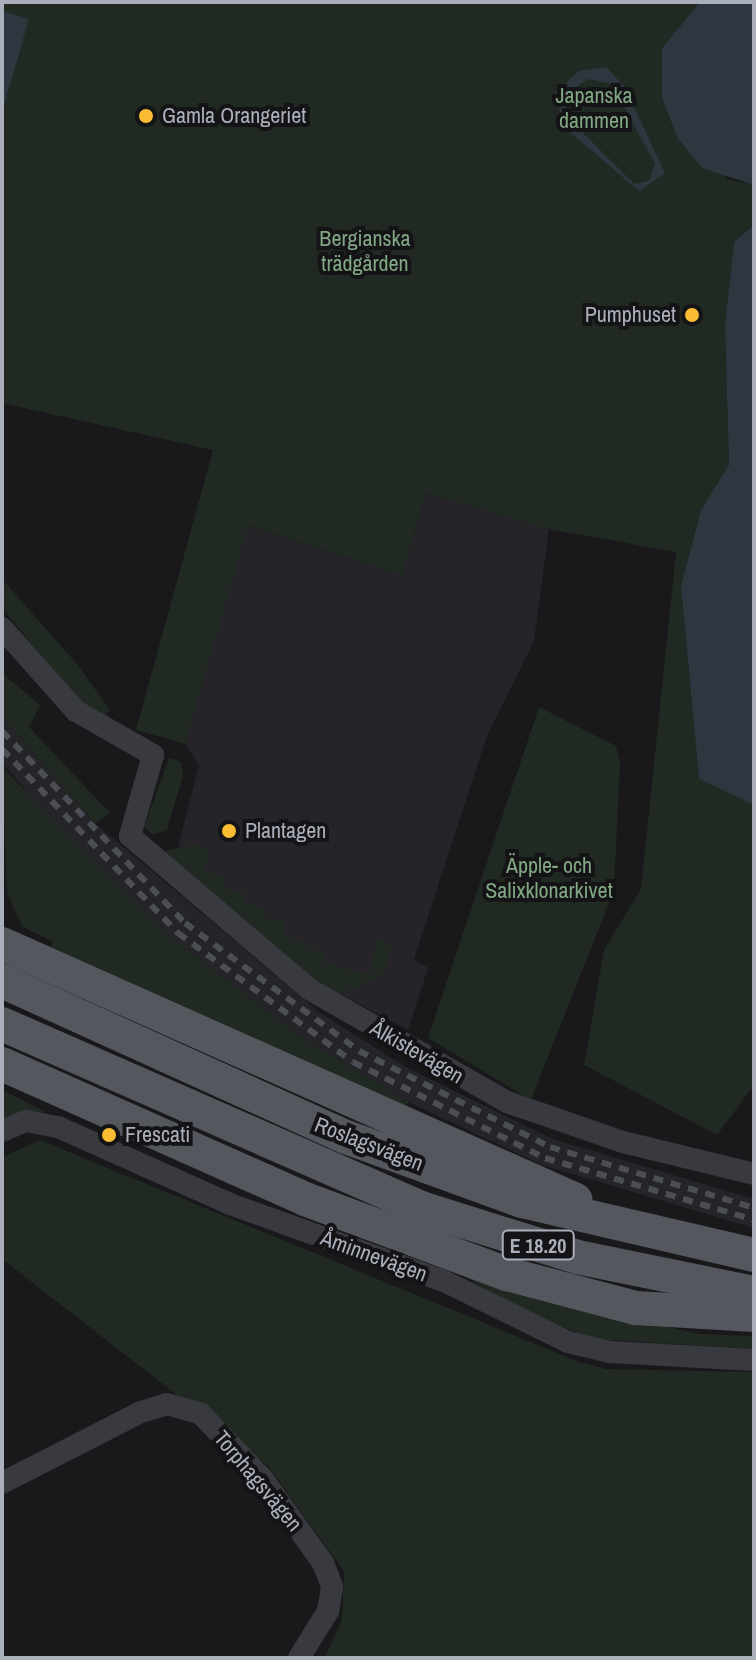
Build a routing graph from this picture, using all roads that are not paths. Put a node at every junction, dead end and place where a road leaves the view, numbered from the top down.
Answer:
1 (7, 638) edge
2 (2, 944) edge
3 (2, 981) edge
4 (2, 1024) edge
5 (2, 1064) edge
6 (2, 1131) edge
7 (754, 1174) edge
8 (644, 1234) junction
9 (754, 1255) edge
10 (754, 1293) edge
11 (754, 1315) edge
12 (754, 1360) edge
13 (2, 1483) edge
14 (299, 1658) edge

1 - 7 street, Ålkistevägen
2 - 8 main road
3 - 8 main road, Roslagsvägen / E 18.20
4 - 10 main road, Roslagsvägen / E 18.20
5 - 11 main road
6 - 12 street, Åminnevägen
8 - 9 main road, Roslagsvägen / E 18.20
13 - 14 street, Torphagsvägen

